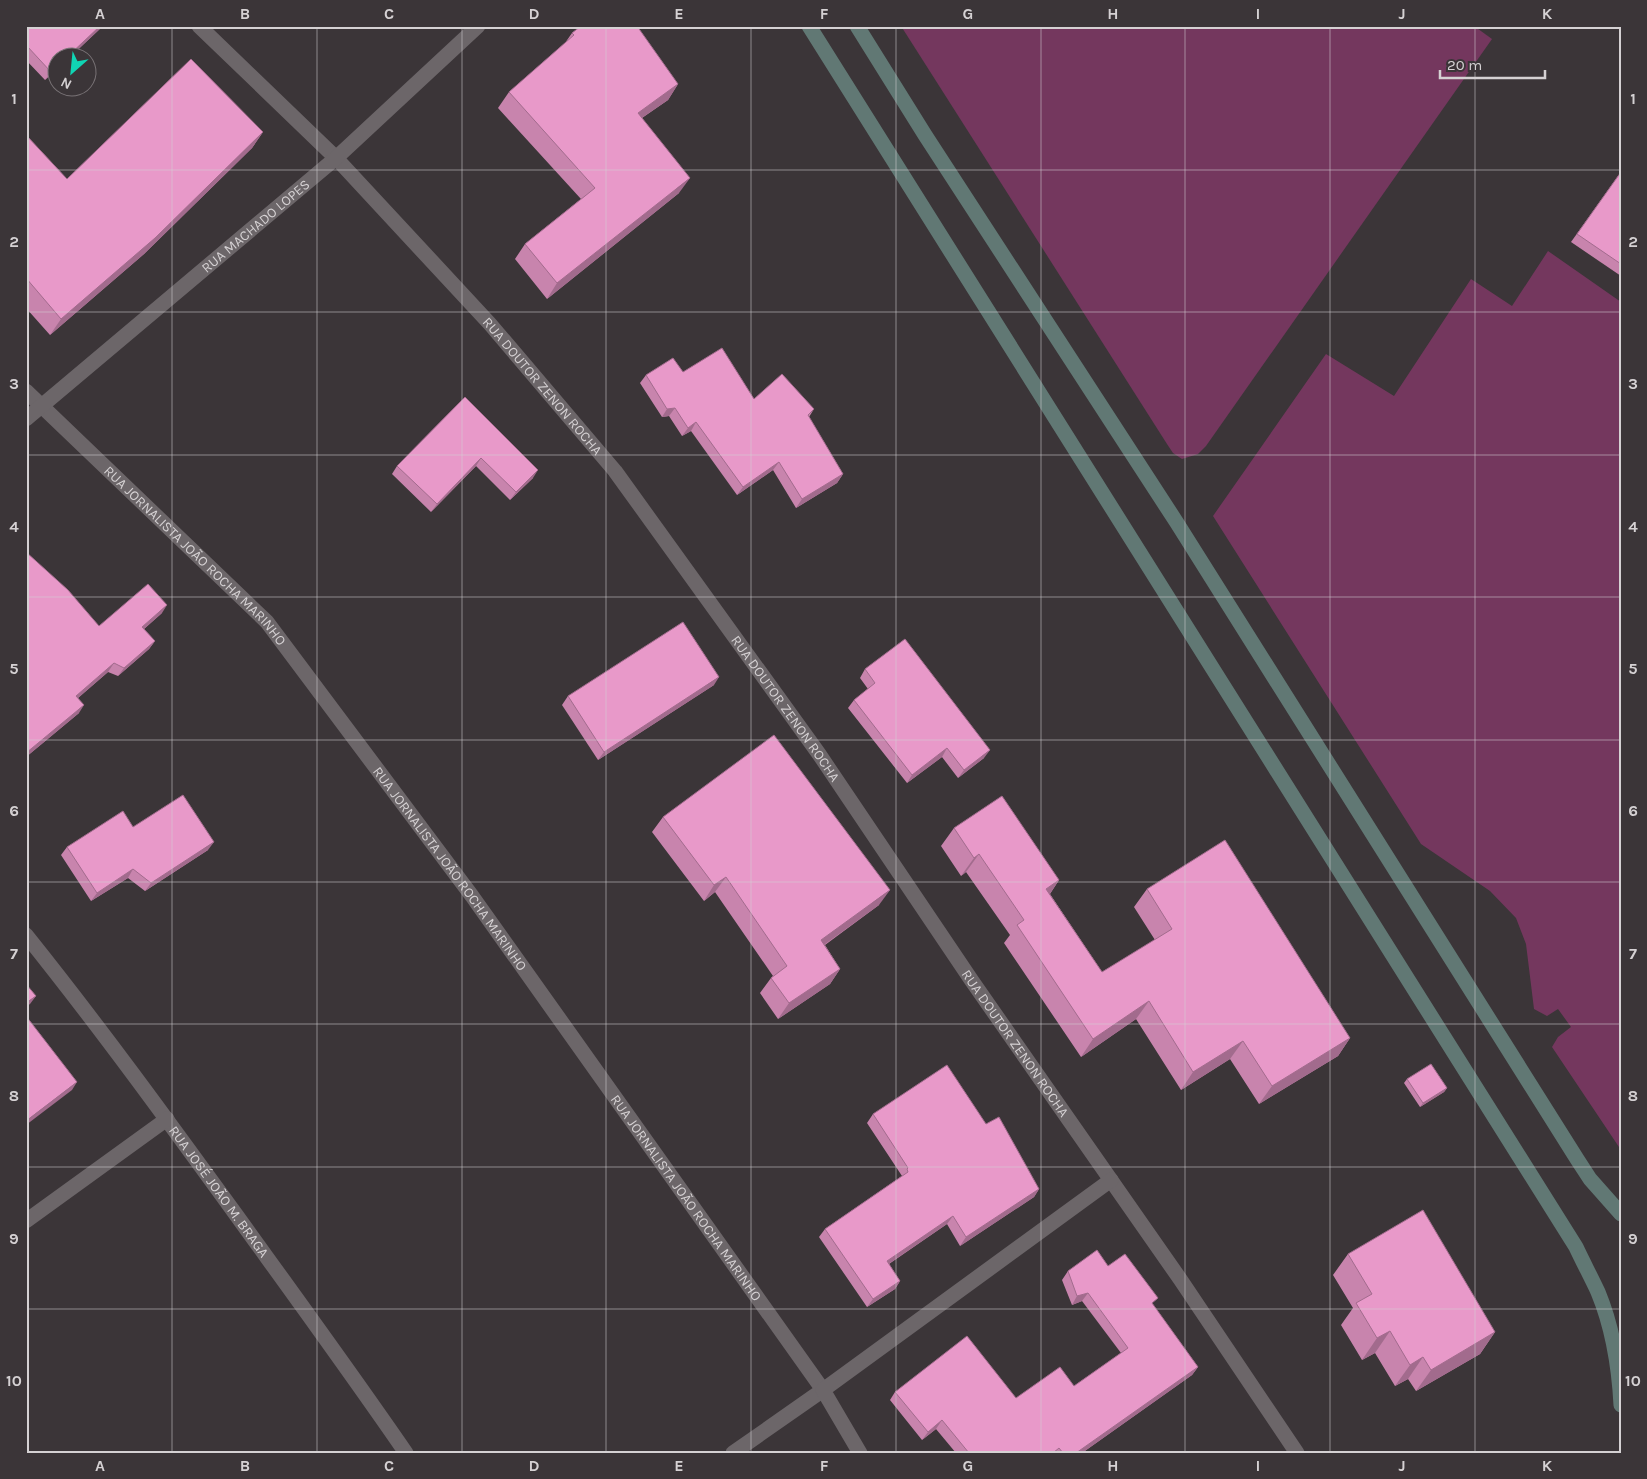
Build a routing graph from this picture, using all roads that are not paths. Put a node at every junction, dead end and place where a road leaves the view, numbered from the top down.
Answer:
1 (199, 26) edge
2 (478, 26) edge
3 (809, 26) edge
4 (858, 26) edge
5 (336, 158) junction
6 (26, 391) edge
7 (41, 405) junction
8 (26, 419) edge
9 (26, 934) edge
10 (167, 1119) junction
11 (1111, 1180) junction
12 (1621, 1214) edge
13 (26, 1221) edge
14 (823, 1390) junction
15 (1621, 1405) edge
16 (406, 1453) edge
17 (733, 1453) edge
18 (860, 1453) edge
19 (1297, 1453) edge

1 - 5 street, RUA DOUTOR ZENON ROCHA
2 - 5 street, RUA MACHADO LOPES
3 - 15 main road
4 - 12 main road
5 - 7 street, RUA MACHADO LOPES
5 - 11 street, RUA DOUTOR ZENON ROCHA
6 - 7 street, RUA JORNALISTA JOÃO ROCHA MARINHO
7 - 8 street, RUA MACHADO LOPES
7 - 14 street, RUA JORNALISTA JOÃO ROCHA MARINHO
9 - 10 street, RUA JOSÉ JOÃO M. BRAGA
10 - 13 street
10 - 16 street, RUA JOSÉ JOÃO M. BRAGA
11 - 14 street
11 - 19 street, RUA DOUTOR ZENON ROCHA
14 - 17 street
14 - 18 street, RUA JORNALISTA JOÃO ROCHA MARINHO

